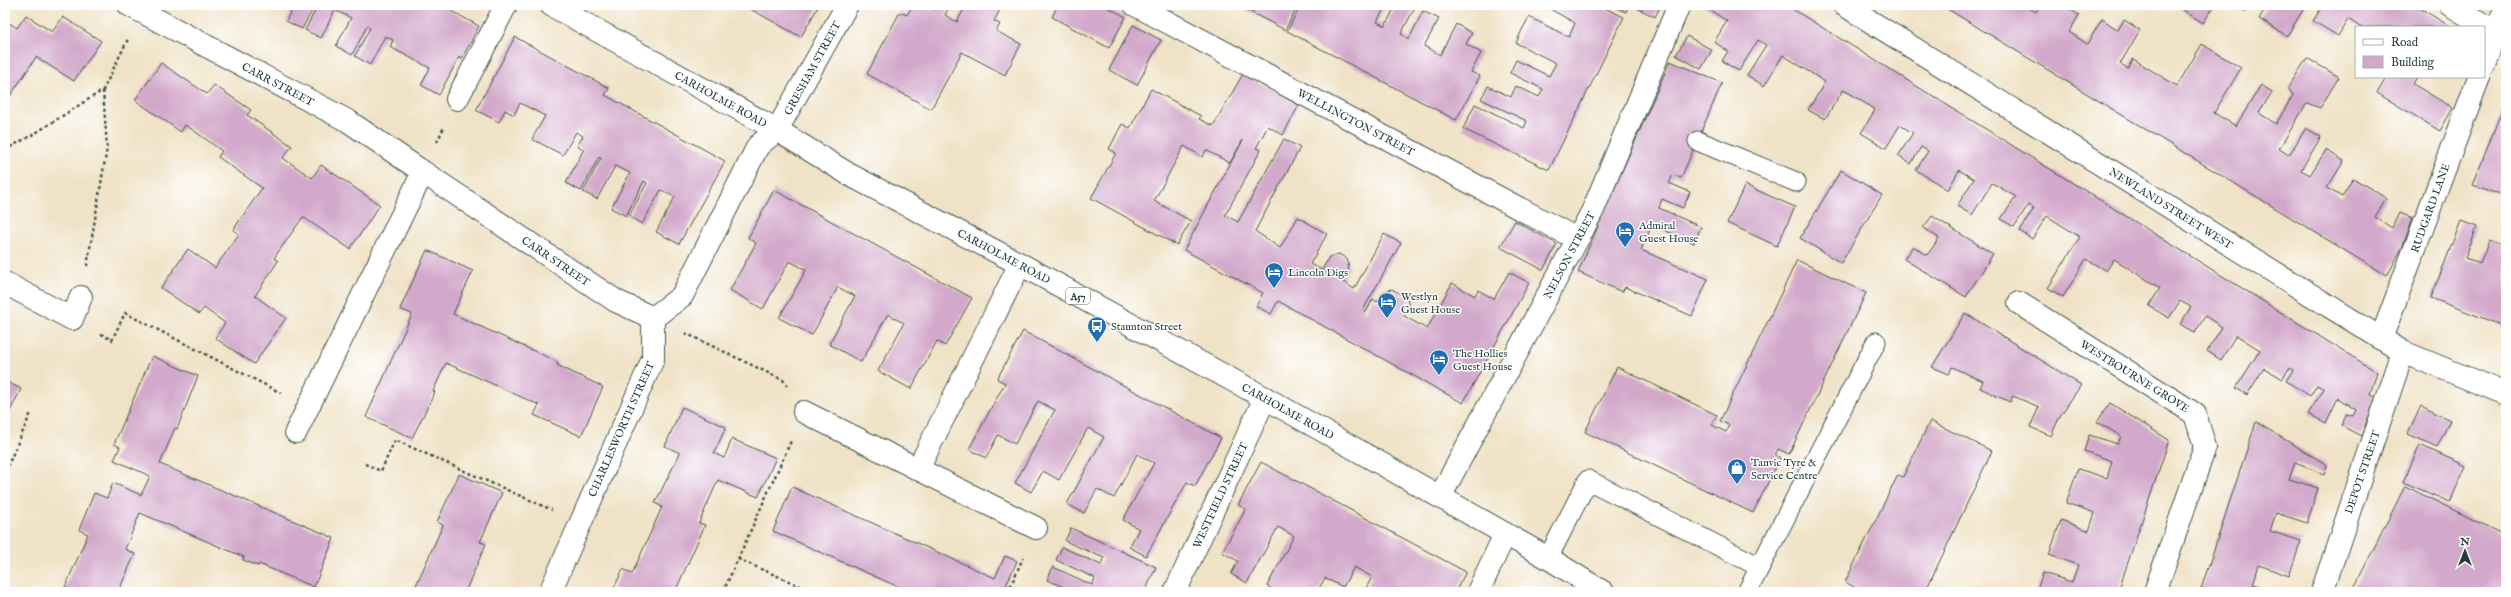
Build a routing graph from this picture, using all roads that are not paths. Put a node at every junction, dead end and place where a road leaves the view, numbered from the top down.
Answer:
1 (506, 5) edge
2 (551, 5) edge
3 (847, 5) edge
4 (1135, 5) edge
5 (1679, 5) edge
6 (1844, 5) edge
7 (2450, 5) edge
8 (2506, 6) edge
9 (138, 7) edge
10 (2496, 32) junction
11 (2485, 61) edge
12 (2479, 78) edge
13 (457, 99) road end
14 (777, 130) junction
15 (1698, 141) dead end
16 (422, 172) junction
17 (1796, 182) dead end
18 (1577, 239) junction
19 (1020, 264) junction
20 (5, 283) edge
21 (81, 297) road end
22 (2019, 303) dead end
23 (653, 318) junction
24 (2381, 339) junction
25 (1876, 342) dead end
26 (2403, 352) junction
27 (2506, 394) edge
28 (1265, 398) junction
29 (804, 412) road end
30 (296, 432) dead end
31 (918, 469) junction
32 (1440, 497) junction
33 (1036, 528) road end
34 (1505, 534) junction
35 (1548, 558) junction
36 (1760, 567) junction
37 (550, 592) edge
38 (1175, 592) edge
39 (1478, 592) edge
40 (1603, 592) edge
41 (1747, 592) edge
42 (2155, 592) edge
43 (2322, 592) edge

1 - 13 street
2 - 14 street, CARHOLME ROAD / A57
3 - 14 street, GRESHAM STREET
4 - 18 street, WELLINGTON STREET
5 - 18 street, NELSON STREET
6 - 24 street, NEWLAND STREET WEST
7 - 10 street
8 - 10 street
9 - 16 street, CARR STREET
10 - 11 street
12 - 24 street, RUDGARD LANE
14 - 19 street, CARHOLME ROAD / A57
14 - 23 street
15 - 17 lane
16 - 23 street, CARR STREET
16 - 30 street
18 - 32 street, NELSON STREET
19 - 28 street, CARHOLME ROAD / A57
19 - 31 street
20 - 21 street
22 - 42 street, WESTBOURNE GROVE
23 - 37 street, CHARLESWORTH STREET
24 - 26 street, NEWLAND STREET WEST
25 - 36 lane
26 - 27 street, NEWLAND STREET WEST
26 - 43 street, DEPOT STREET
28 - 32 street, CARHOLME ROAD / A57
28 - 38 street, WESTFIELD STREET
29 - 31 street
31 - 33 street
32 - 34 street, CARHOLME ROAD / A57
34 - 35 street, CARHOLME ROAD / A57
34 - 39 street
35 - 36 lane
35 - 40 street, CARHOLME ROAD / A57
36 - 41 lane

